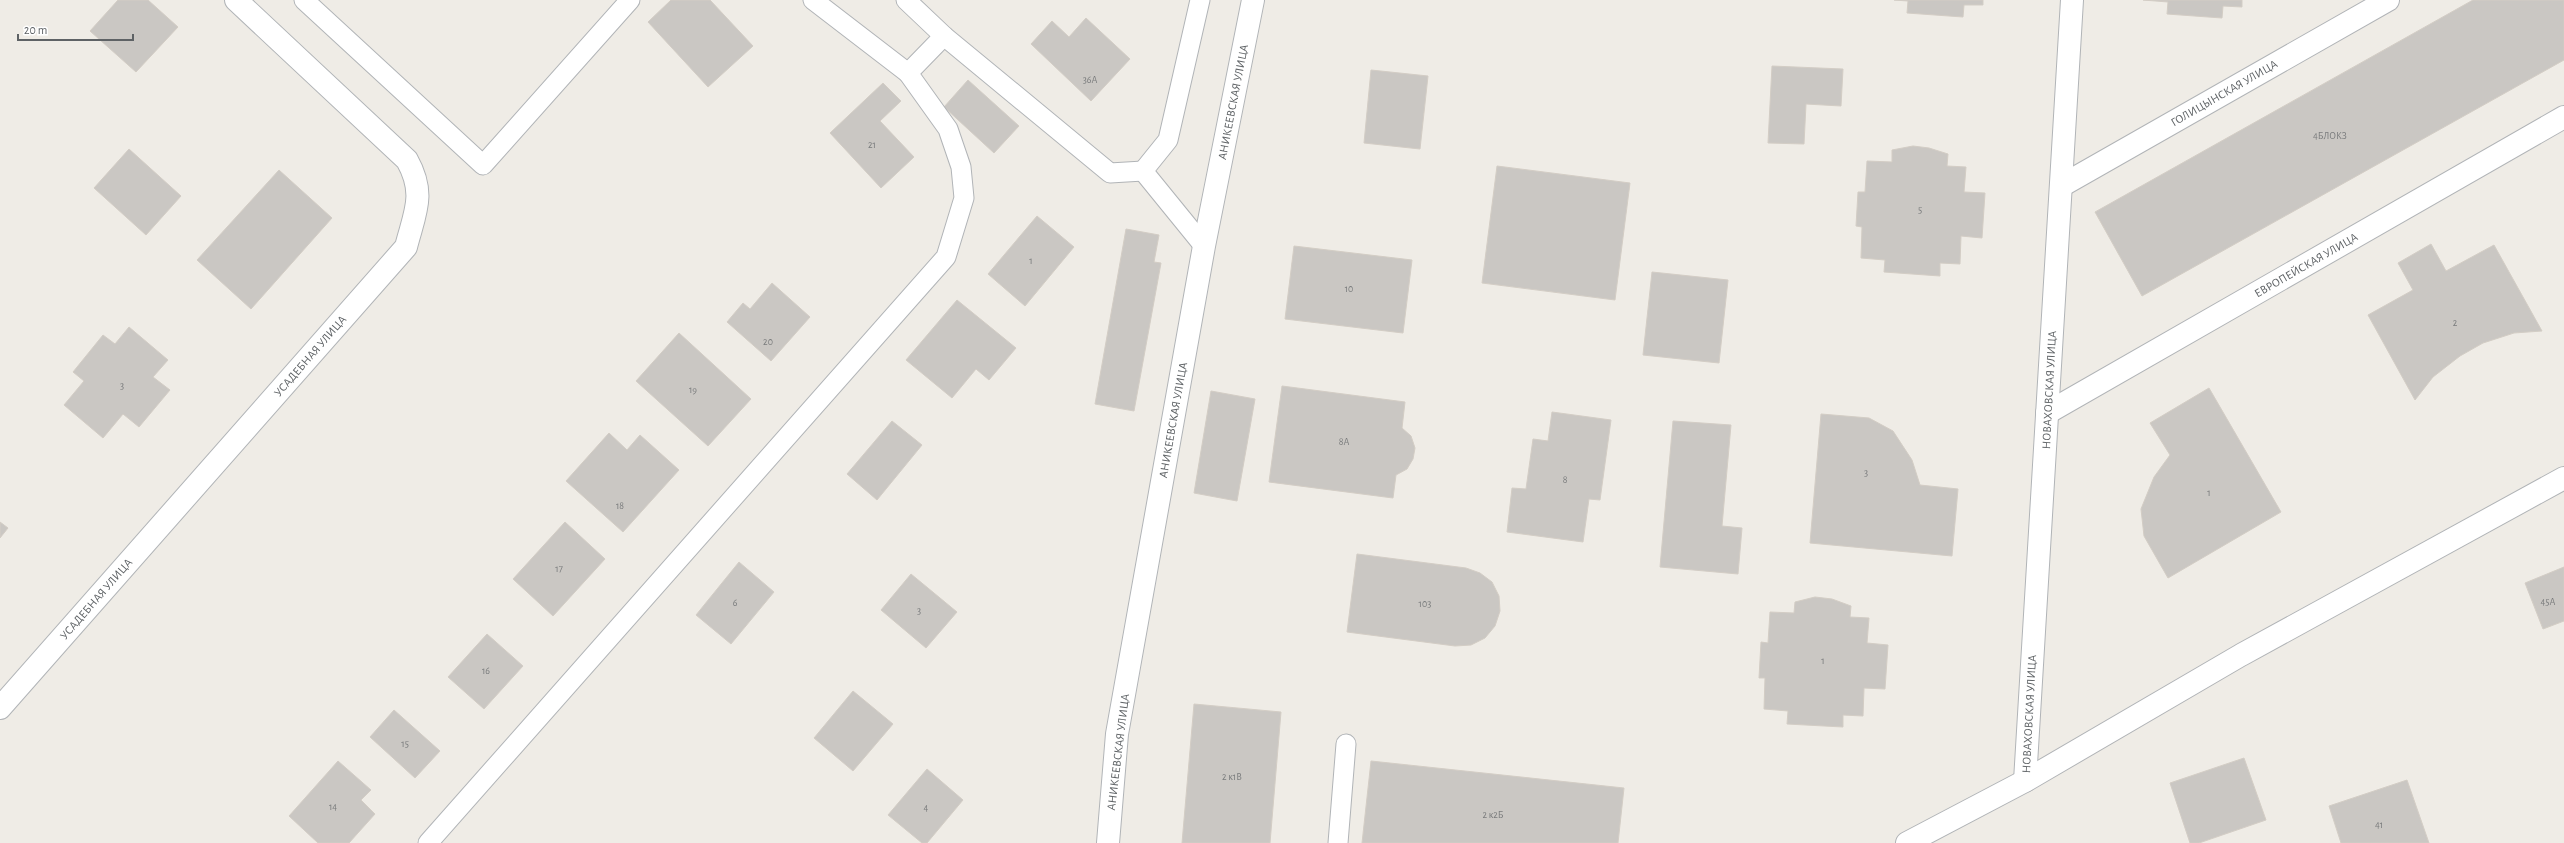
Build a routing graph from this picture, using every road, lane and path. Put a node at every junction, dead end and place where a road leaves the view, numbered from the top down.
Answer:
1 (236, 0) edge
2 (304, 0) edge
3 (630, 0) edge
4 (813, 0) edge
5 (906, 0) edge
6 (1200, 0) edge
7 (1253, 0) edge
8 (2072, 0) edge
9 (2388, 0) edge
10 (944, 36) junction
11 (908, 73) junction
12 (2564, 117) edge
13 (1143, 171) junction
14 (2061, 186) junction
15 (1204, 246) junction
16 (2047, 413) junction
17 (2564, 478) edge
18 (0, 708) edge
19 (1346, 744) dead end
20 (2026, 781) junction
21 (428, 843) edge
22 (1108, 843) edge
23 (1338, 843) edge
24 (1907, 843) edge

1 - 18 street, УСАДЕБНАЯ УЛИЦА
2 - 3 lane
4 - 11 lane
5 - 10 lane
6 - 13 lane
7 - 15 street, АНИКЕЕВСКАЯ УЛИЦА
8 - 14 street, НОВАХОВСКАЯ УЛИЦА
9 - 14 street, ГОЛИЦЫНСКАЯ УЛИЦА
10 - 11 lane
10 - 13 lane
11 - 21 lane
12 - 16 street, ЕВРОПЕЙСКАЯ УЛИЦА
13 - 15 lane
14 - 16 street, НОВАХОВСКАЯ УЛИЦА
15 - 22 street, АНИКЕЕВСКАЯ УЛИЦА
16 - 20 street, НОВАХОВСКАЯ УЛИЦА
17 - 20 street
19 - 23 lane
20 - 24 street

